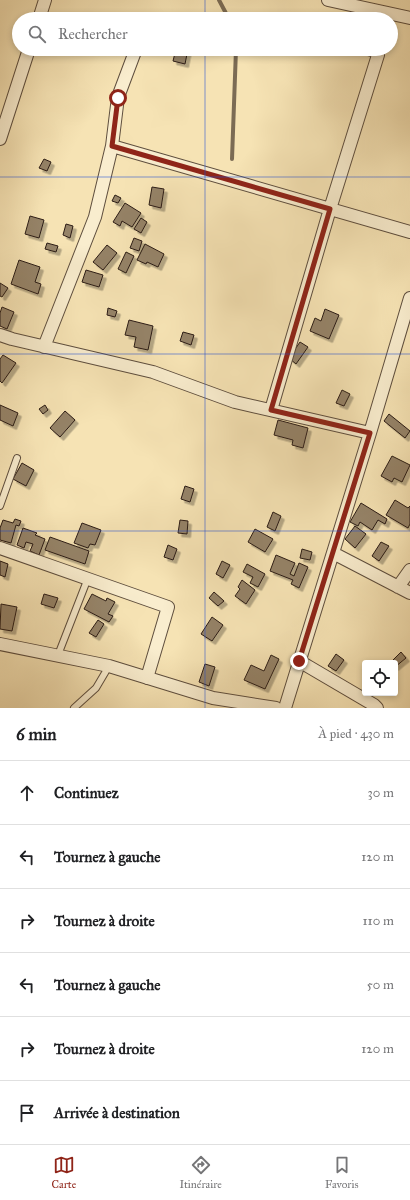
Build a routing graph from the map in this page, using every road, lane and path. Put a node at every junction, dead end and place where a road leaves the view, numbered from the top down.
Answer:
1 (45, 0) edge
2 (328, 0) edge
3 (41, 12) edge
4 (383, 12) edge
5 (398, 15) edge
6 (410, 18) edge
7 (27, 56) edge
8 (133, 56) edge
9 (378, 56) edge
10 (0, 139) edge
11 (112, 146) junction
12 (330, 209) junction
13 (410, 232) edge
14 (410, 298) edge
15 (406, 324) edge
16 (0, 335) edge
17 (44, 347) junction
18 (271, 410) junction
19 (370, 433) junction
20 (17, 458) dead end
21 (0, 506) edge
22 (0, 548) edge
23 (333, 553) junction
24 (410, 570) edge
25 (88, 578) junction
26 (398, 587) junction
27 (410, 593) edge
28 (0, 644) edge
29 (58, 656) junction
30 (299, 661) junction
31 (109, 666) junction
32 (147, 678) junction
33 (74, 708) edge
34 (276, 708) edge
35 (285, 708) edge
36 (377, 708) edge

1 - 3 street
2 - 4 street
5 - 6 street
7 - 10 street
8 - 11 street
9 - 12 street
11 - 12 street
11 - 17 street
12 - 13 street
12 - 18 street
14 - 15 street
15 - 19 street
16 - 17 street
17 - 18 street
18 - 19 street
19 - 23 street
20 - 21 lane
22 - 25 street
23 - 26 street
23 - 30 street
24 - 26 street
25 - 29 lane
25 - 32 street
26 - 27 street
28 - 29 street
29 - 31 street
30 - 35 street
30 - 36 street
31 - 32 street
31 - 33 lane
32 - 34 street

